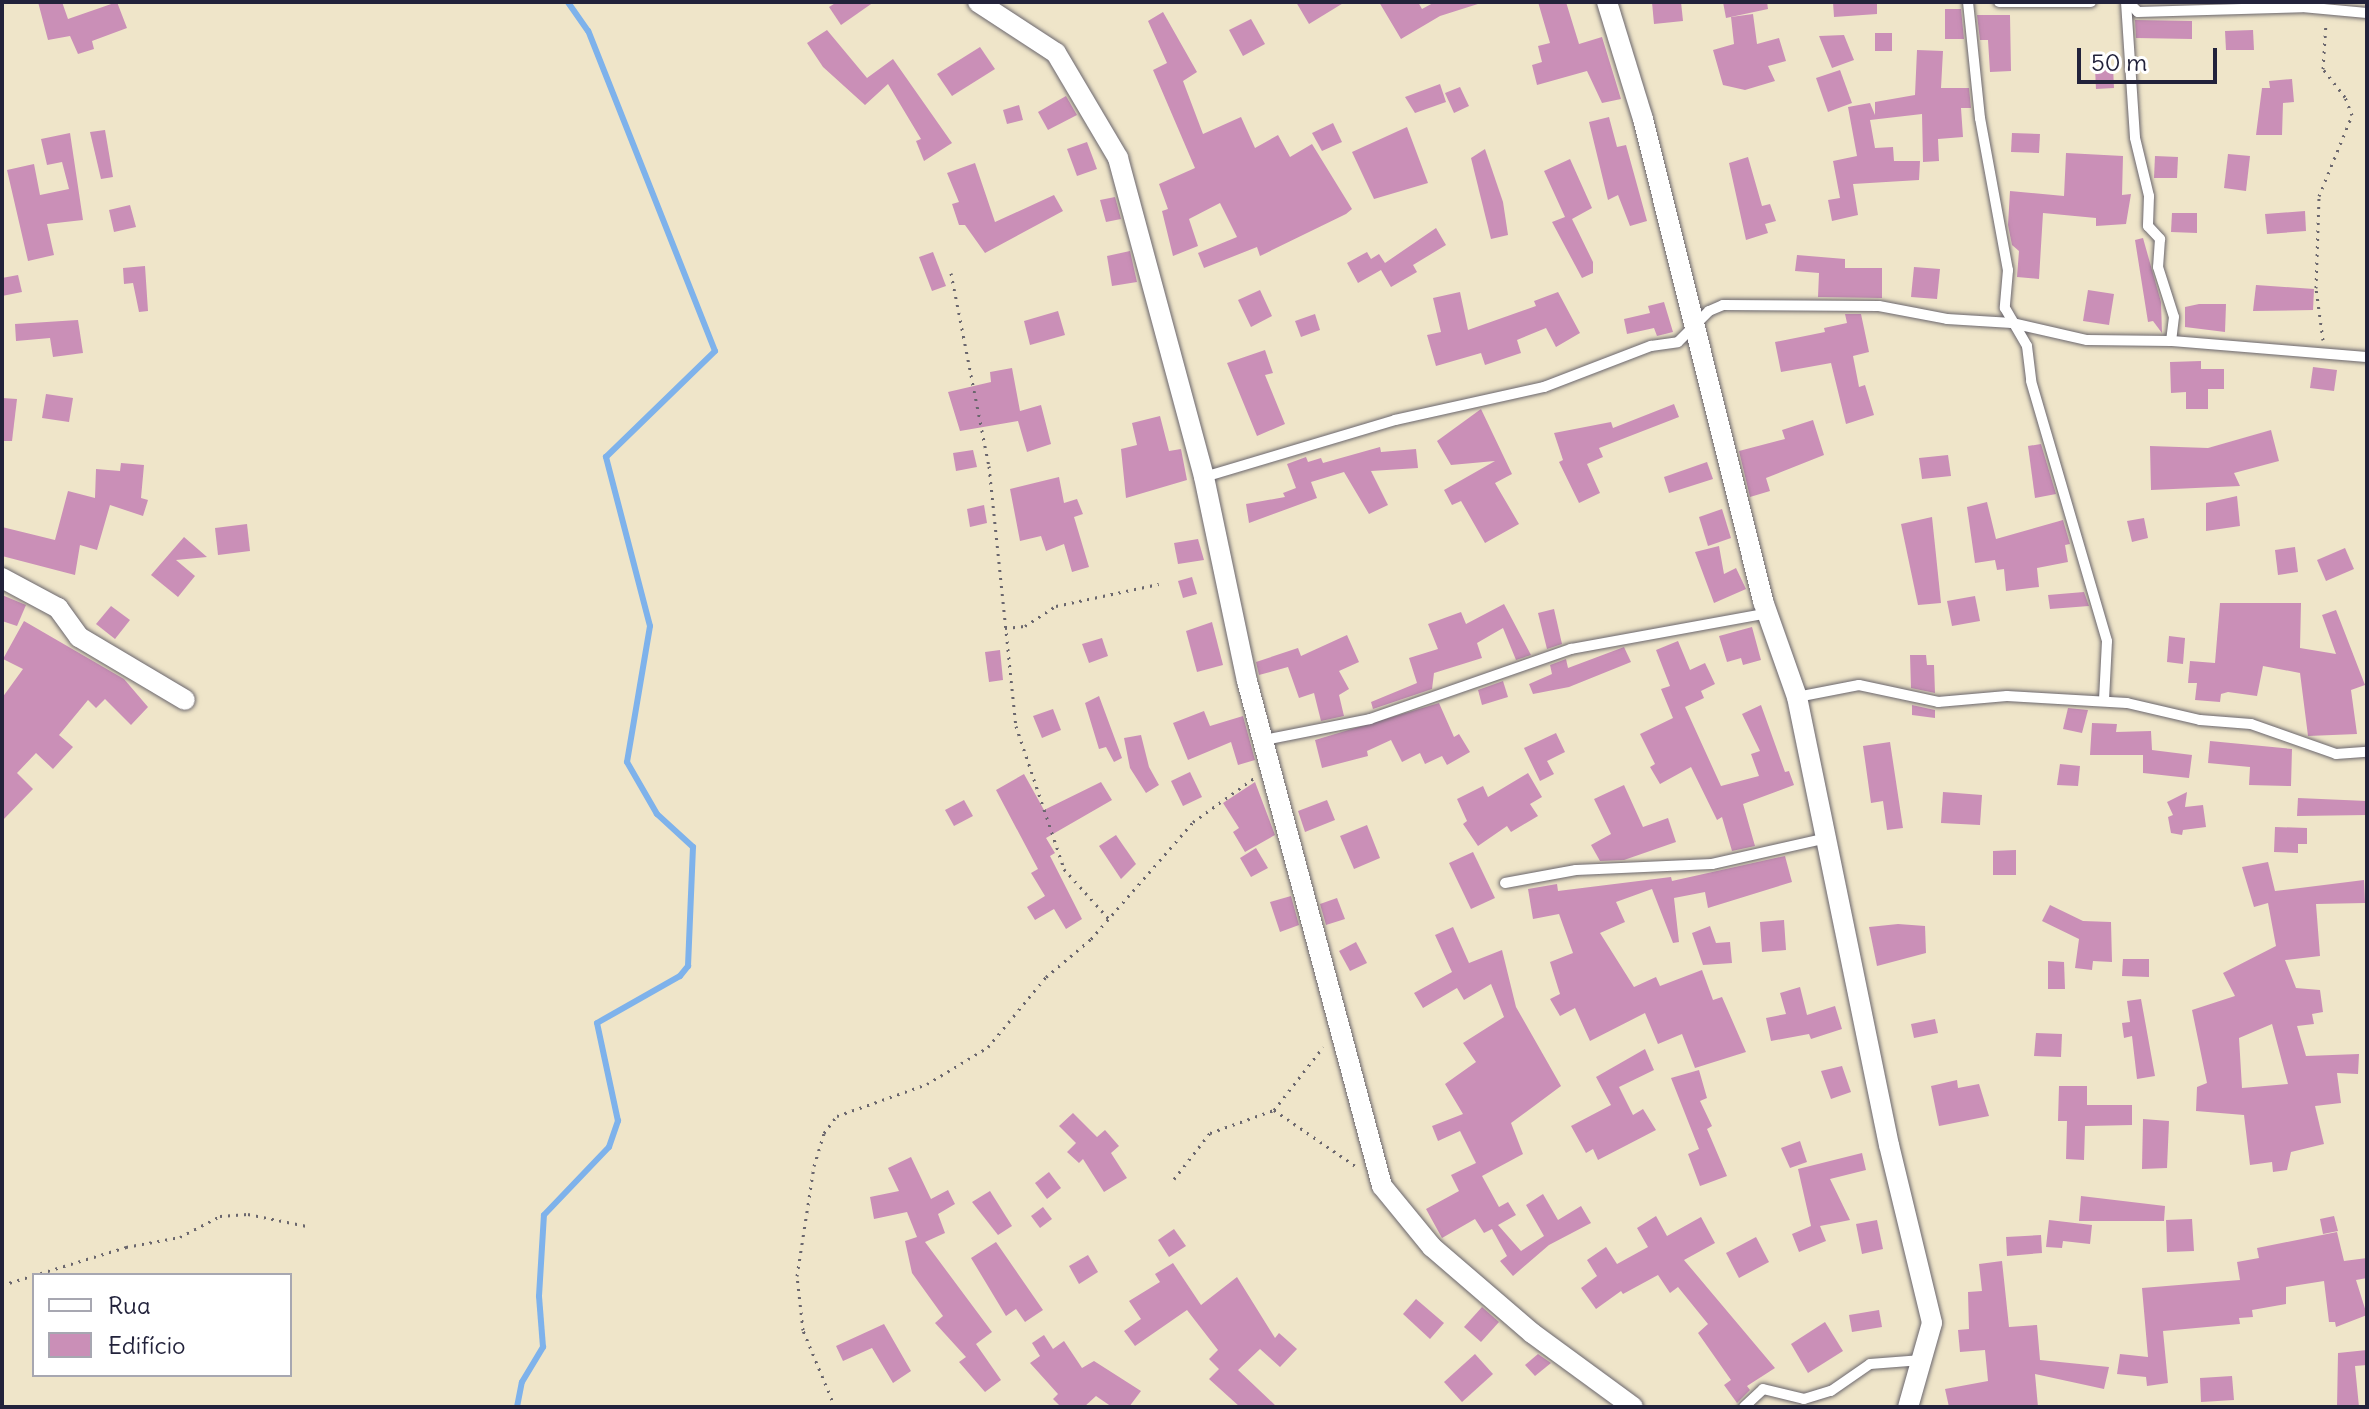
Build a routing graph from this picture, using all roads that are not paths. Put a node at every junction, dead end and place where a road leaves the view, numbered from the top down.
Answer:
1 (978, 2) edge
2 (1607, 2) edge
3 (1968, 2) edge
4 (1999, 2) edge
5 (2091, 2) edge
6 (2127, 2) edge
7 (2286, 5) edge
8 (2367, 13) edge
9 (2012, 323) junction
10 (1697, 327) junction
11 (2171, 341) junction
12 (2367, 357) edge
13 (1204, 477) junction
14 (2, 578) edge
15 (1771, 613) junction
16 (1797, 697) junction
17 (185, 700) dead end
18 (2104, 701) junction
19 (1264, 740) junction
20 (2367, 752) edge
21 (1823, 839) junction
22 (1505, 883) dead end
23 (1922, 1360) junction
24 (1633, 1407) edge
25 (1744, 1407) edge
26 (1908, 1407) edge

1 - 13 street
2 - 10 street
3 - 9 lane
4 - 5 lane
6 - 7 lane
6 - 11 lane
7 - 8 lane
9 - 10 lane
9 - 11 lane
9 - 18 lane
10 - 13 lane
10 - 15 street
11 - 12 lane
13 - 19 street
14 - 17 street
15 - 16 street
15 - 19 lane
16 - 18 lane
16 - 21 street
18 - 20 lane
19 - 24 street
21 - 22 lane
21 - 23 street
23 - 25 lane
23 - 26 street

